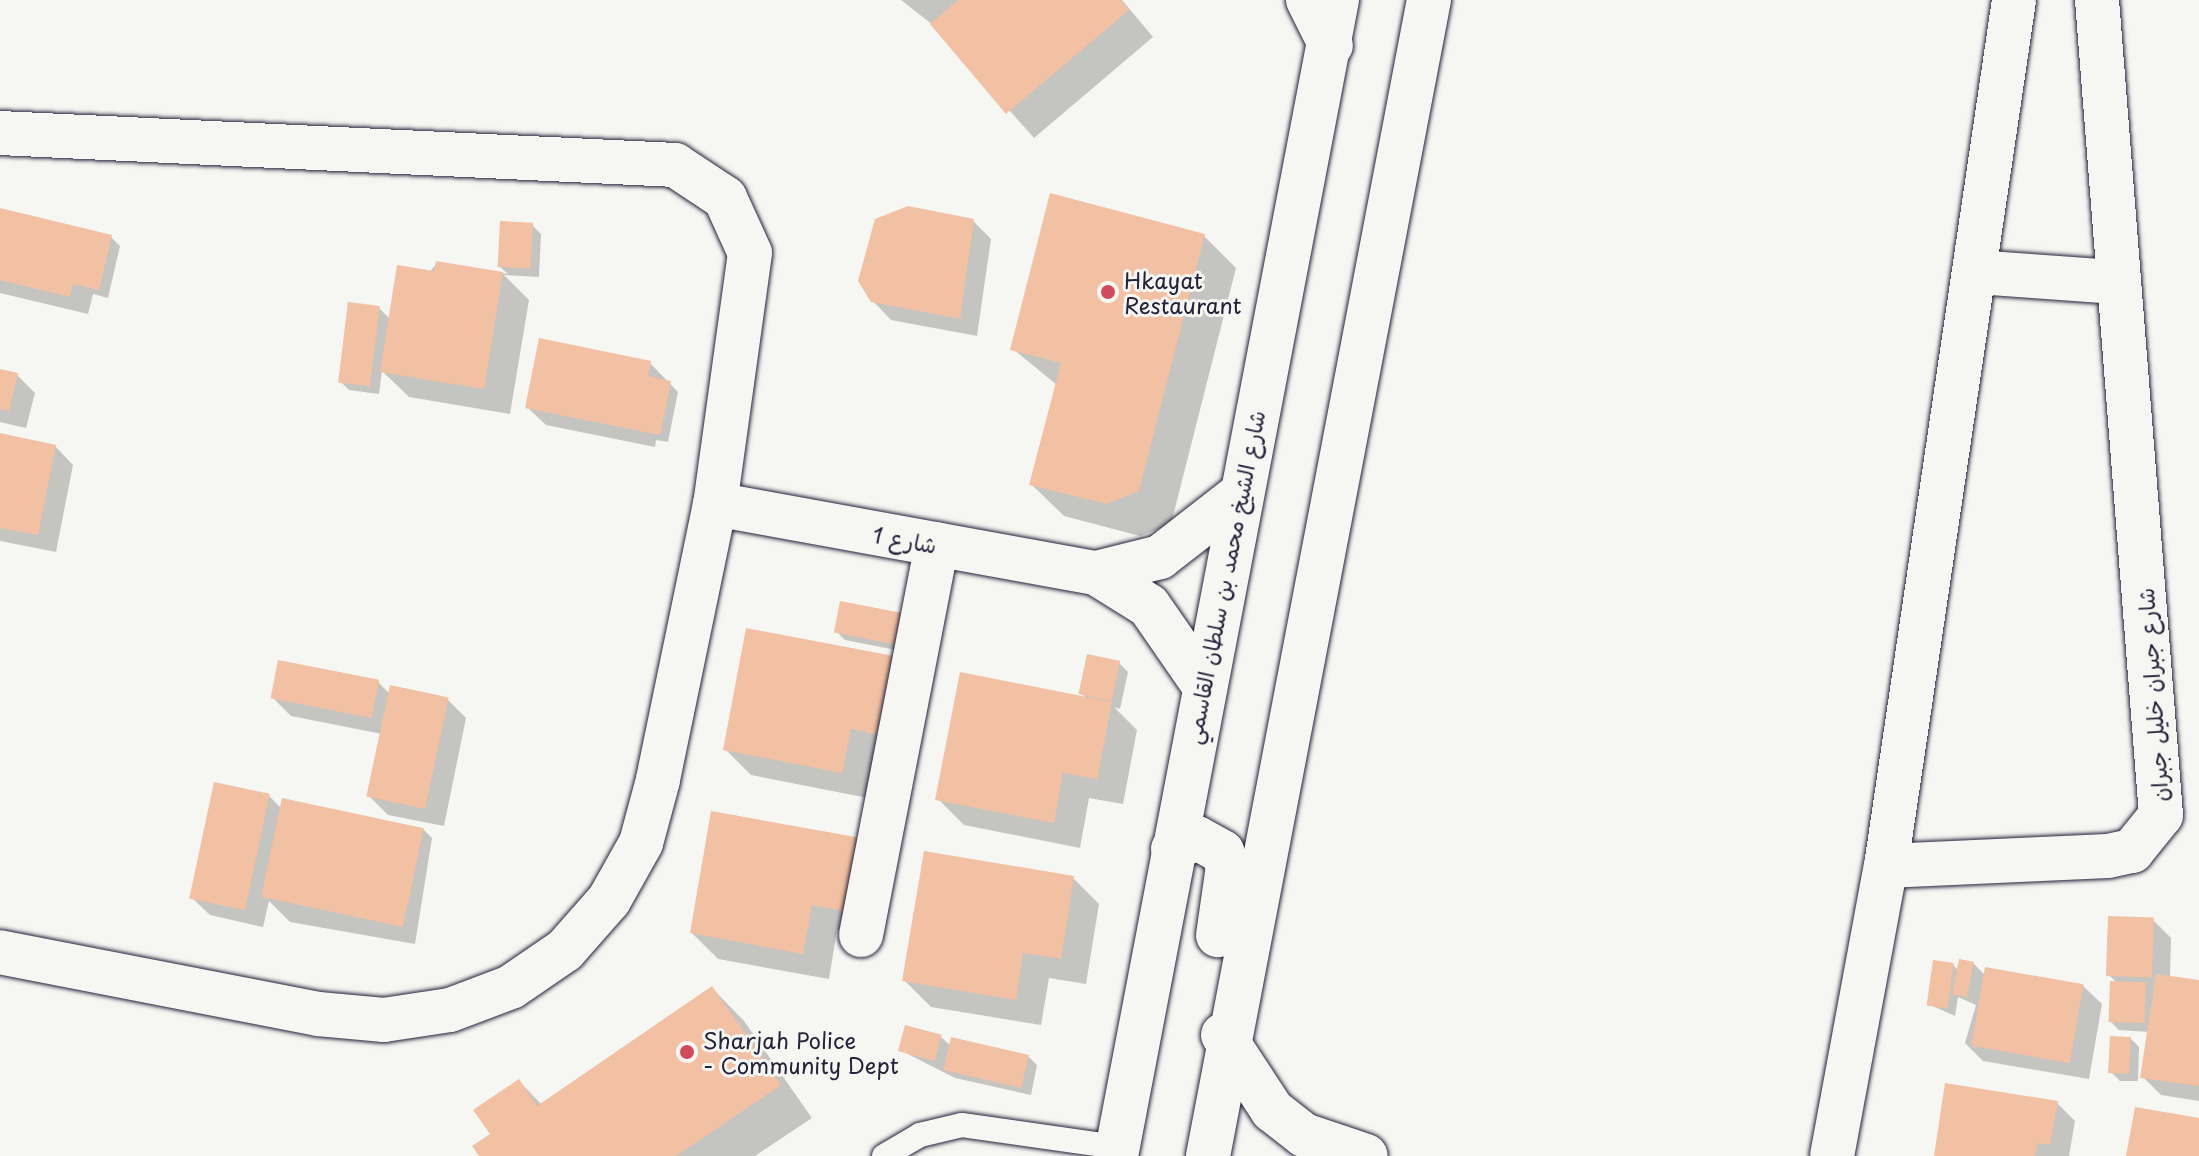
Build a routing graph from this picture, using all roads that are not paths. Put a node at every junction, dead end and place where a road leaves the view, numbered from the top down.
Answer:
1 (1308, 0) edge
2 (1337, 0) edge
3 (1429, 0) edge
4 (2014, 0) edge
5 (2097, 0) edge
6 (1331, 46) junction
7 (0, 133) edge
8 (1975, 272) junction
9 (2116, 282) junction
10 (1237, 497) junction
11 (715, 504) junction
12 (937, 544) junction
13 (1096, 573) junction
14 (1203, 684) junction
15 (1173, 849) junction
16 (1886, 866) junction
17 (861, 935) dead end
18 (0, 952) edge
19 (1226, 1044) junction
20 (1116, 1152) edge
21 (1345, 1155) edge
22 (884, 1156) edge
23 (1208, 1156) edge
24 (1832, 1156) edge

1 - 6 street
2 - 6 street, شارع الشيخ محمد بن سلطان القاسمي
3 - 19 street
4 - 8 street
5 - 9 street, شارع جبران خليل جبران
6 - 10 street, شارع الشيخ محمد بن سلطان القاسمي
7 - 11 street
8 - 9 street
8 - 16 street
9 - 16 street, شارع جبران خليل جبران
10 - 13 street, شارع 1
10 - 14 street, شارع الشيخ محمد بن سلطان القاسمي
11 - 12 street, شارع 1
11 - 18 street
12 - 13 street, شارع 1
12 - 17 street
13 - 14 street, شارع 1
14 - 15 street, شارع الشيخ محمد بن سلطان القاسمي
15 - 19 street
15 - 20 street, شارع الشيخ محمد بن سلطان القاسمي
16 - 24 street
19 - 21 street
19 - 23 street
20 - 22 lane

